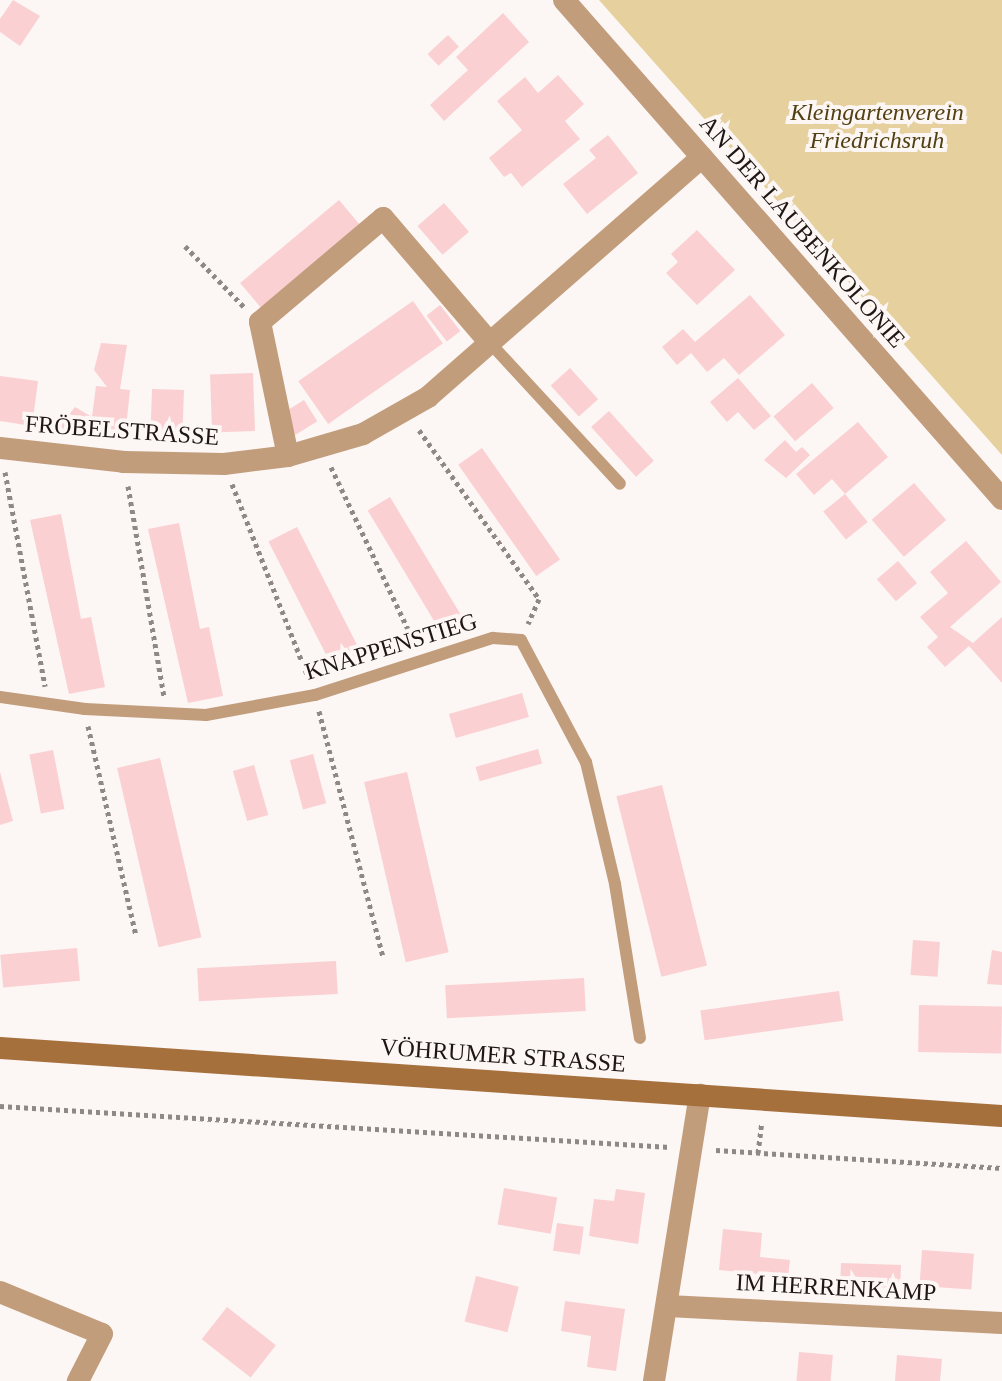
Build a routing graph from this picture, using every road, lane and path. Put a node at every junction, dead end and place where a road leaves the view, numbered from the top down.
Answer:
1 (564, 0) edge
2 (702, 157) junction
3 (185, 246) dead end
4 (260, 322) junction
5 (491, 344) junction
6 (406, 411) junction
7 (0, 448) edge
8 (322, 448) junction
9 (288, 456) junction
10 (124, 462) junction
11 (224, 464) junction
12 (620, 484) dead end
13 (1002, 499) edge
14 (521, 640) junction
15 (423, 661) junction
16 (315, 695) junction
17 (0, 697) edge
18 (48, 703) junction
19 (85, 709) junction
20 (167, 714) junction
21 (136, 935) dead end
22 (383, 957) dead end
23 (640, 1038) dead end
24 (0, 1048) edge
25 (700, 1095) junction
26 (0, 1106) edge
27 (1002, 1116) edge
28 (691, 1148) junction
29 (1002, 1168) edge
30 (0, 1292) edge
31 (668, 1306) junction
32 (1002, 1323) edge
33 (78, 1381) edge
34 (654, 1381) edge

1 - 2 street, AN DER LAUBENKOLONIE
2 - 5 street, FRÖBELSTRASSE
2 - 13 street, AN DER LAUBENKOLONIE
3 - 4 path
4 - 5 street
4 - 9 street
5 - 6 street, FRÖBELSTRASSE
5 - 12 lane
6 - 8 street, FRÖBELSTRASSE
6 - 14 path
7 - 10 street, FRÖBELSTRASSE
7 - 18 path
8 - 9 street, FRÖBELSTRASSE
8 - 15 path
9 - 11 street, FRÖBELSTRASSE
10 - 11 street, FRÖBELSTRASSE
10 - 20 path
11 - 16 path
14 - 15 lane, KNAPPENSTIEG
14 - 23 lane
15 - 16 lane, KNAPPENSTIEG
16 - 20 lane, KNAPPENSTIEG
16 - 22 path
17 - 18 lane, KNAPPENSTIEG
18 - 19 lane, KNAPPENSTIEG
19 - 20 lane, KNAPPENSTIEG
19 - 21 path
24 - 25 main road, VÖHRUMER STRASSE
25 - 27 main road, VÖHRUMER STRASSE
25 - 28 street
26 - 28 path
28 - 29 path
28 - 31 street
30 - 33 street
31 - 32 street, IM HERRENKAMP
31 - 34 street

